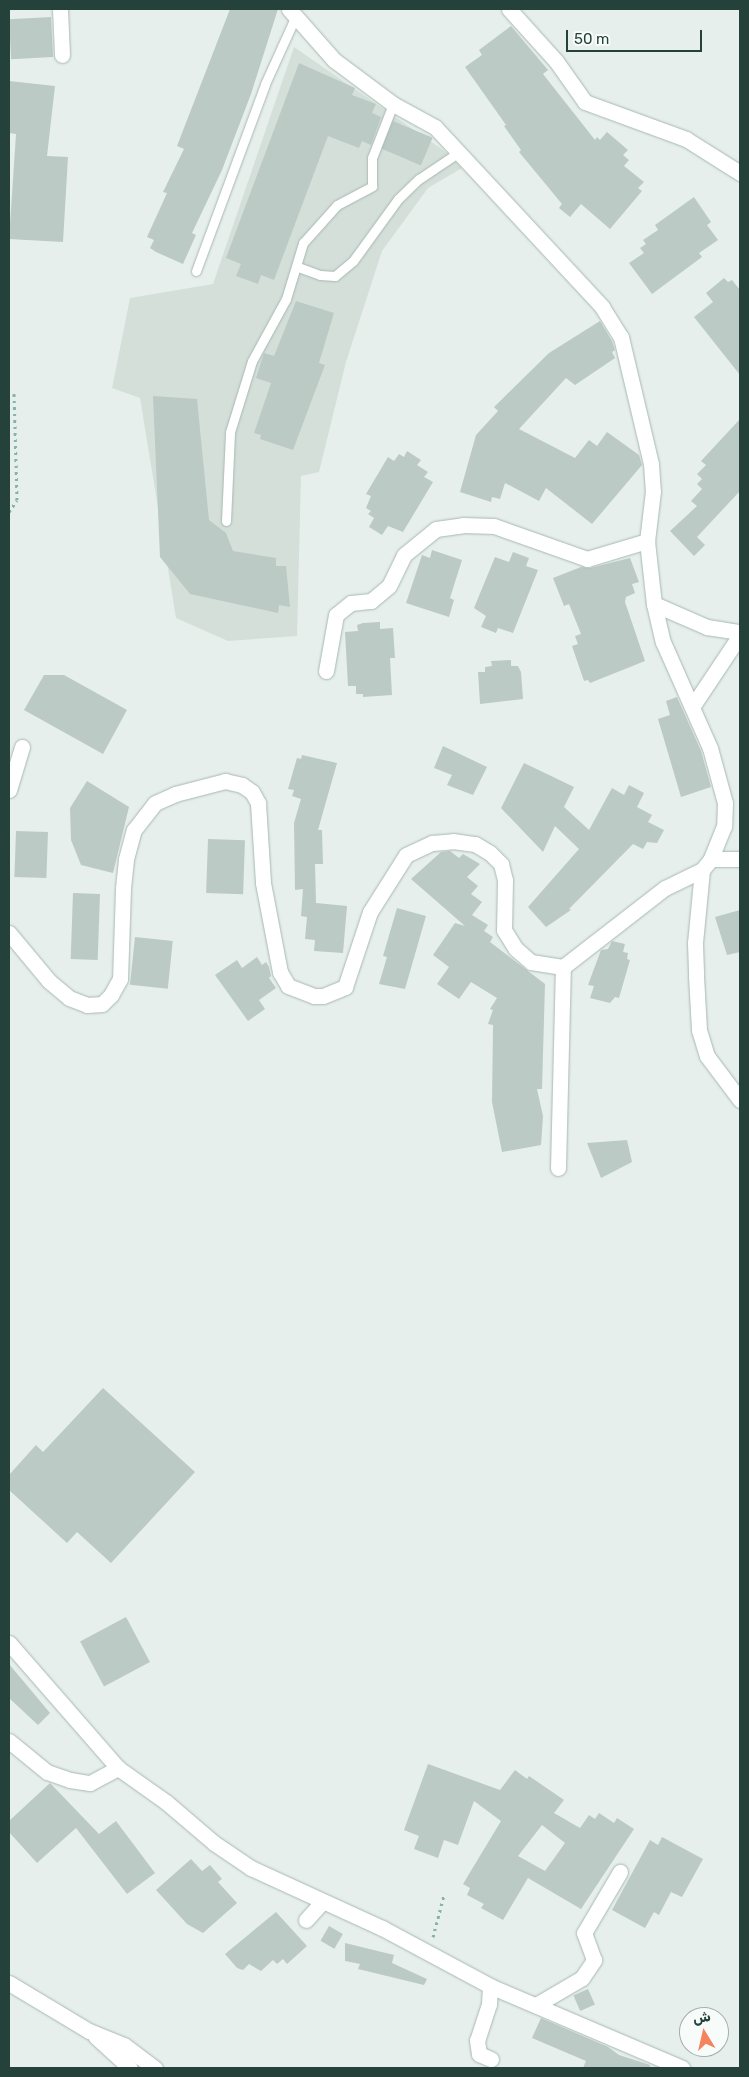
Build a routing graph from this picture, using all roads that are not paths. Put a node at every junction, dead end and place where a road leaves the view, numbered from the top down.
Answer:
1 (60, 9) edge
2 (509, 9) edge
3 (292, 13) edge
4 (62, 55) dead end
5 (393, 104) junction
6 (459, 152) junction
7 (740, 173) edge
8 (298, 267) junction
9 (196, 270) dead end
10 (226, 521) dead end
11 (648, 541) junction
12 (654, 604) junction
13 (740, 634) edge
14 (326, 671) dead end
15 (692, 707) junction
16 (22, 747) dead end
17 (9, 790) edge
18 (740, 859) edge
19 (707, 865) junction
20 (9, 933) edge
21 (563, 967) junction
22 (740, 1100) edge
23 (558, 1168) dead end
24 (9, 1643) edge
25 (9, 1741) edge
26 (118, 1768) junction
27 (620, 1872) dead end
28 (322, 1902) junction
29 (306, 1920) dead end
30 (9, 1983) edge
31 (490, 1986) junction
32 (536, 2005) junction
33 (89, 2031) junction
34 (491, 2059) dead end
35 (130, 2068) edge
36 (155, 2068) edge
37 (682, 2068) edge

1 - 4 street
2 - 7 street
3 - 5 street
3 - 9 lane
5 - 6 street
5 - 8 lane
6 - 8 lane
6 - 11 street
8 - 10 lane
11 - 12 street
11 - 14 street
12 - 13 street
12 - 15 street
13 - 15 street
15 - 19 street
16 - 17 street
18 - 19 street
19 - 21 street
19 - 22 street
20 - 21 street
21 - 23 street
24 - 26 street
25 - 26 street
26 - 28 street
27 - 32 street
28 - 29 street
28 - 31 street
30 - 33 street
31 - 32 street
31 - 34 street
32 - 37 street
33 - 35 street
33 - 36 street

